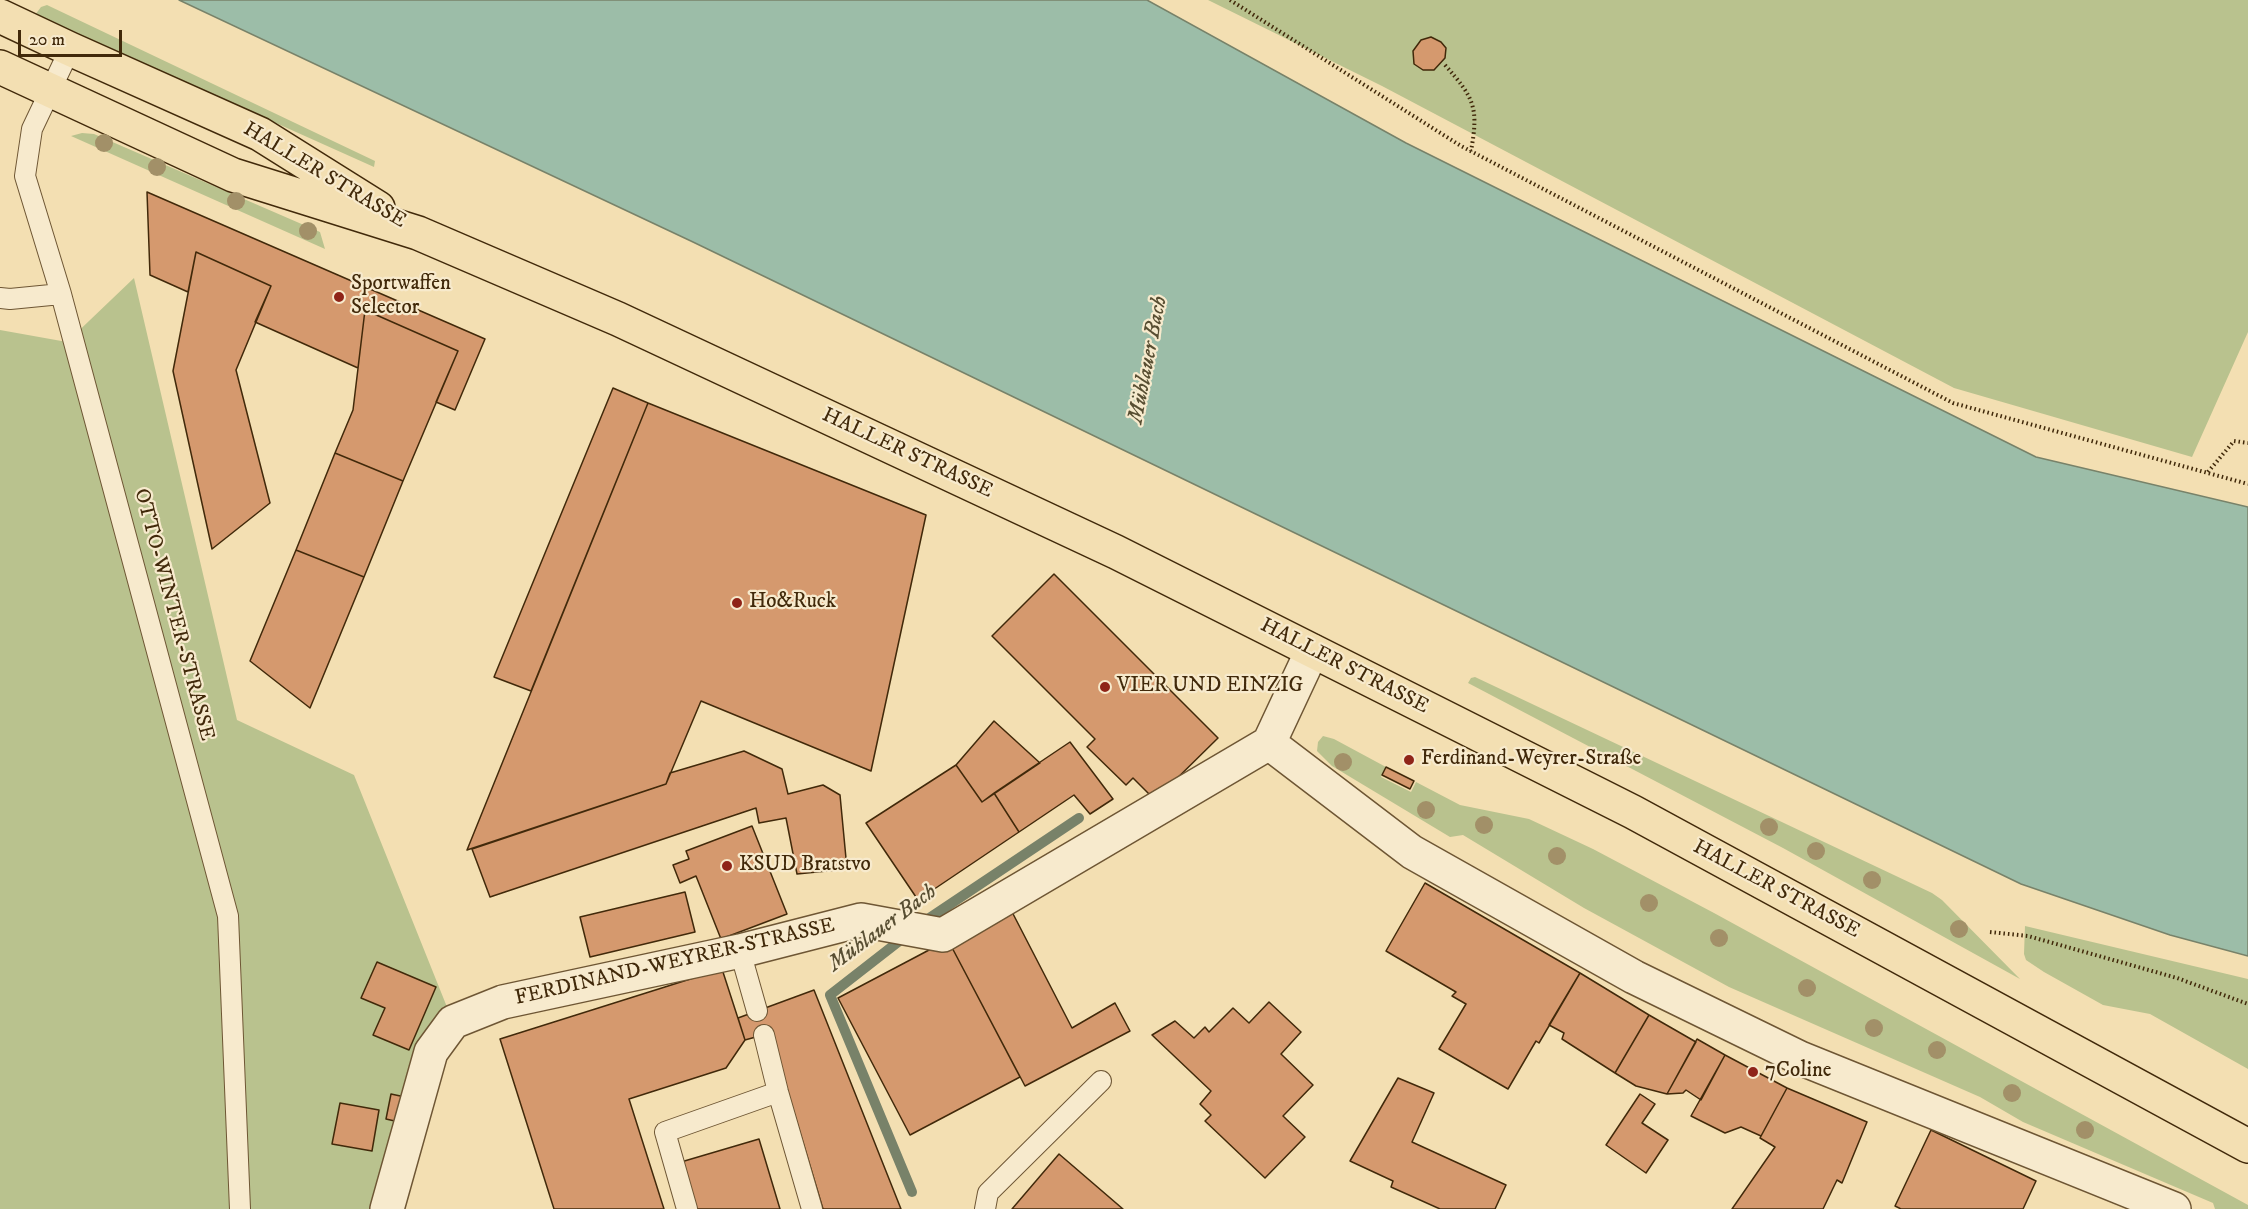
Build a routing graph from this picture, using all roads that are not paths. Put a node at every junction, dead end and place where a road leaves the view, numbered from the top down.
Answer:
1 (0, 16) edge
2 (70, 49) junction
3 (0, 67) edge
4 (50, 91) junction
5 (418, 233) junction
6 (62, 294) junction
7 (0, 298) edge
8 (1312, 651) junction
9 (1269, 742) junction
10 (740, 951) junction
11 (757, 1011) dead end
12 (764, 1035) dead end
13 (1101, 1081) dead end
14 (778, 1092) junction
15 (2248, 1146) edge
16 (240, 1209) edge
17 (387, 1209) edge
18 (687, 1209) edge
19 (812, 1209) edge
20 (985, 1209) edge
21 (2174, 1209) edge

1 - 2 main road, HALLER STRASSE
2 - 4 lane, OTTO-WINTER-STRASSE
2 - 5 main road, HALLER STRASSE
3 - 4 main road, HALLER STRASSE
4 - 5 main road, HALLER STRASSE
4 - 6 lane, OTTO-WINTER-STRASSE
5 - 8 main road, HALLER STRASSE
6 - 7 lane
6 - 16 lane, OTTO-WINTER-STRASSE
8 - 9 street
8 - 15 main road, HALLER STRASSE
9 - 10 street, FERDINAND-WEYRER-STRASSE
9 - 21 street
10 - 11 lane
10 - 17 street, FERDINAND-WEYRER-STRASSE
12 - 14 lane
13 - 20 lane
14 - 18 lane
14 - 19 lane

